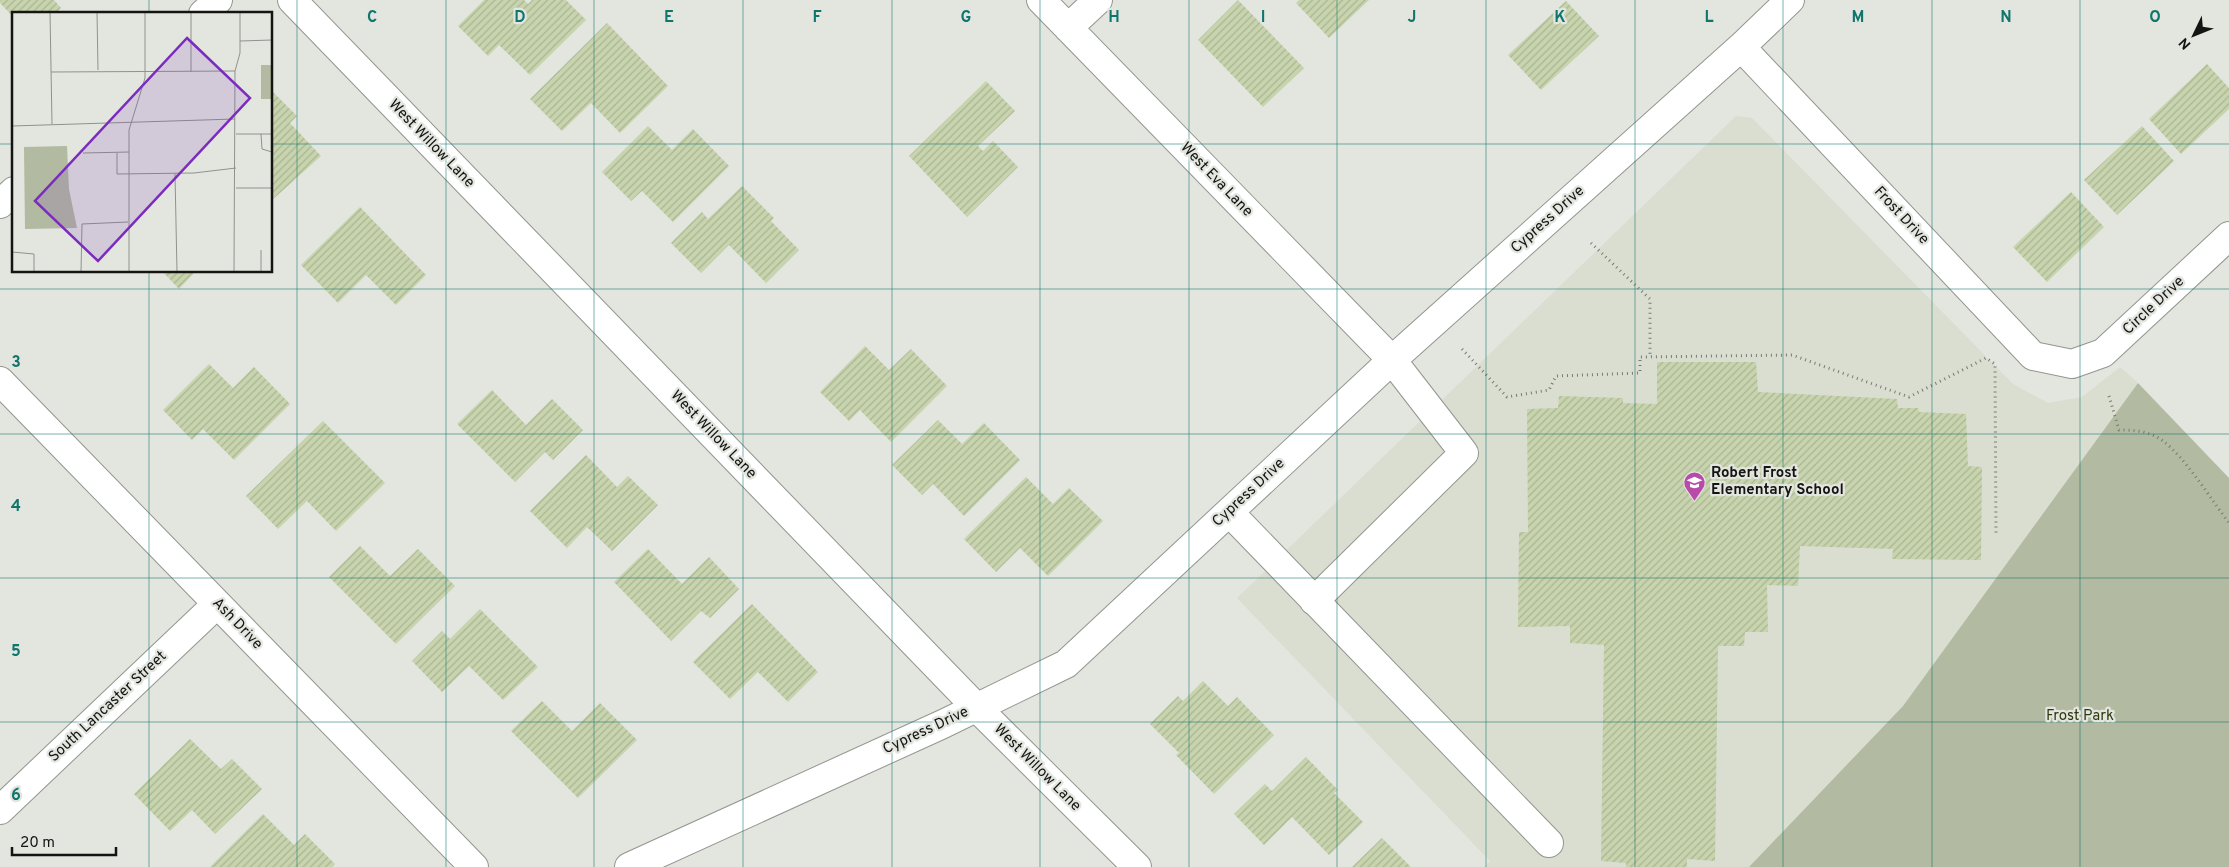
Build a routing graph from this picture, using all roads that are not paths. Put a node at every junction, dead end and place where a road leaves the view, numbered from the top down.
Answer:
1 (218, 0) edge
2 (292, 0) edge
3 (1040, 0) edge
4 (1098, 0) edge
5 (1790, 0) edge
6 (205, 12) edge
7 (1068, 28) junction
8 (1741, 47) junction
9 (12, 193) edge
10 (0, 204) edge
11 (2229, 236) edge
12 (1392, 360) junction
13 (2072, 364) joint
14 (0, 381) edge
15 (1229, 512) junction
16 (1314, 601) junction
17 (217, 604) junction
18 (976, 707) junction
19 (0, 810) edge
20 (1549, 844) dead end
21 (474, 867) edge
22 (629, 867) edge
23 (1137, 867) edge

1 - 6 street
2 - 18 street, West Willow Lane
3 - 7 street, West Eva Lane
4 - 7 street
5 - 8 street, Cypress Drive
7 - 12 street, West Eva Lane
8 - 12 street, Cypress Drive
8 - 13 street, Frost Drive
9 - 10 street
11 - 13 street, Circle Drive
12 - 15 street, Cypress Drive
12 - 16 street, West Eva Lane
14 - 17 street, Ash Drive
15 - 16 street
15 - 18 street, Cypress Drive
16 - 20 street
17 - 19 street, South Lancaster Street
17 - 21 street, Ash Drive
18 - 22 street, Cypress Drive
18 - 23 street, West Willow Lane

